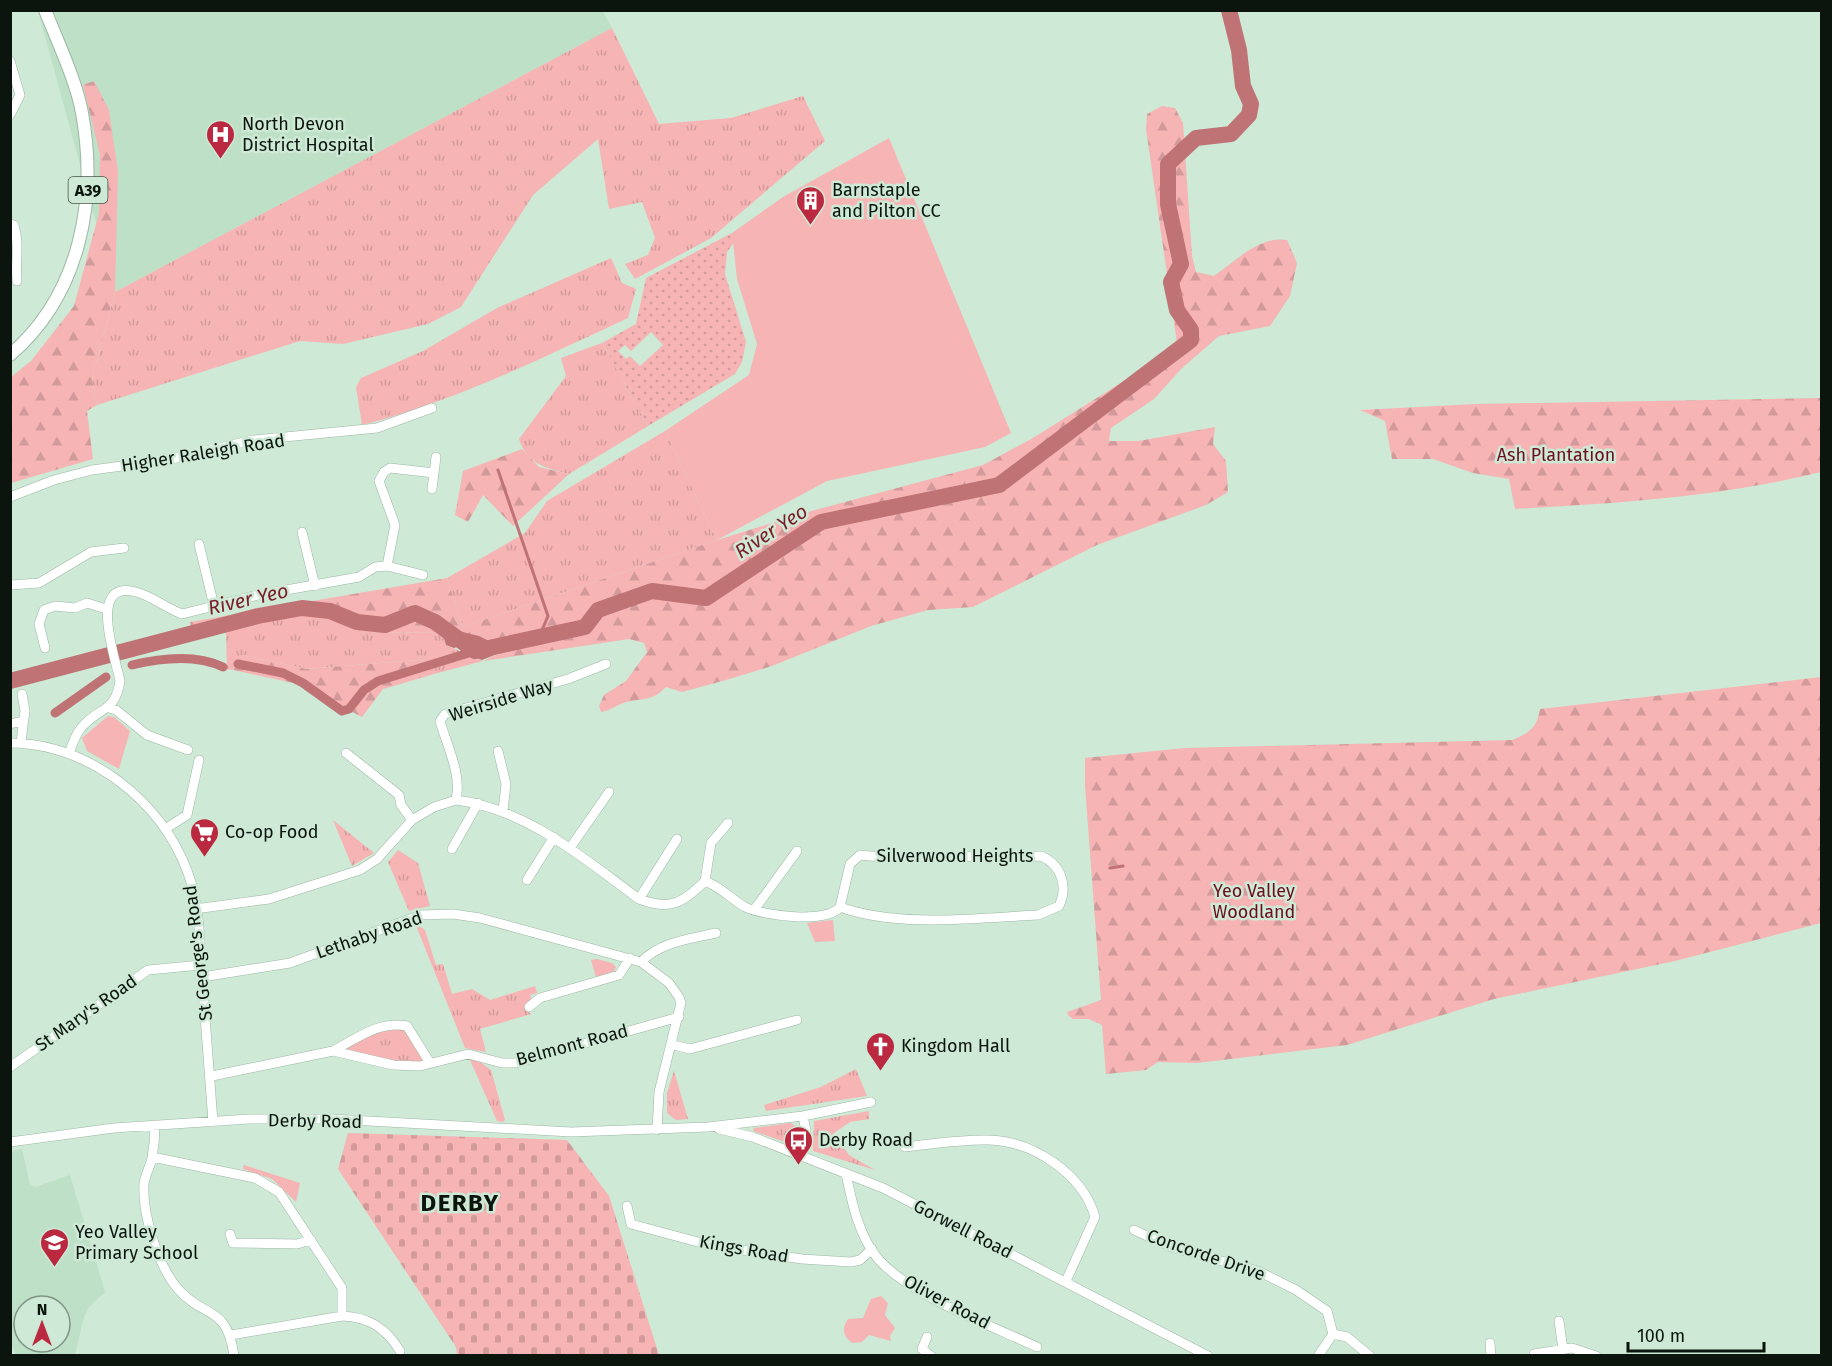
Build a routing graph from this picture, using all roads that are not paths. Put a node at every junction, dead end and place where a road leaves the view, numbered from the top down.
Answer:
1 (45, 10) edge
2 (10, 61) edge
3 (10, 115) edge
4 (10, 224) edge
5 (17, 281) dead end
6 (10, 355) edge
7 (432, 408) dead end
8 (436, 457) dead end
9 (434, 473) junction
10 (432, 489) dead end
11 (10, 497) edge
12 (302, 532) dead end
13 (199, 544) dead end
14 (124, 548) dead end
15 (387, 566) junction
16 (423, 575) dead end
17 (10, 585) edge
18 (315, 586) junction
19 (214, 606) junction
20 (106, 609) junction
21 (45, 648) dead end
22 (606, 664) dead end
23 (22, 694) dead end
24 (109, 708) junction
25 (10, 724) edge
26 (22, 725) junction
27 (10, 743) edge
28 (21, 743) junction
29 (188, 750) dead end
30 (498, 751) dead end
31 (346, 753) dead end
32 (69, 754) junction
33 (199, 760) dead end
34 (609, 792) dead end
35 (456, 800) junction
36 (478, 803) junction
37 (503, 811) junction
38 (412, 820) junction
39 (728, 823) dead end
40 (165, 829) junction
41 (554, 837) junction
42 (676, 839) dead end
43 (570, 848) junction
44 (452, 849) dead end
45 (797, 851) dead end
46 (527, 880) dead end
47 (705, 881) junction
48 (639, 899) junction
49 (840, 907) junction
50 (195, 909) junction
51 (754, 910) junction
52 (716, 933) dead end
53 (630, 958) junction
54 (640, 962) junction
55 (201, 965) junction
56 (202, 977) junction
57 (529, 1007) dead end
58 (679, 1017) junction
59 (797, 1020) dead end
60 (673, 1045) junction
61 (333, 1052) junction
62 (430, 1063) junction
63 (10, 1067) edge
64 (212, 1076) junction
65 (871, 1102) dead end
66 (803, 1116) junction
67 (213, 1122) junction
68 (155, 1125) junction
69 (708, 1128) junction
70 (657, 1130) junction
71 (10, 1142) edge
72 (905, 1147) dead end
73 (799, 1155) junction
74 (152, 1157) junction
75 (846, 1174) junction
76 (627, 1206) dead end
77 (1134, 1230) dead end
78 (230, 1234) dead end
79 (311, 1240) junction
80 (872, 1249) junction
81 (1066, 1281) junction
82 (342, 1316) junction
83 (1559, 1321) dead end
84 (1333, 1334) junction
85 (231, 1335) junction
86 (927, 1337) dead end
87 (1490, 1342) dead end
88 (1037, 1347) dead end
89 (1563, 1350) junction
90 (400, 1351) dead end
91 (1534, 1354) dead end
92 (234, 1356) edge
93 (931, 1356) edge
94 (1208, 1356) edge
95 (1318, 1356) edge
96 (1370, 1356) edge
97 (1491, 1356) edge
98 (1596, 1356) edge

1 - 6 main road, A39
2 - 3 street
4 - 5 street
7 - 11 street, Higher Raleigh Road
8 - 9 street
9 - 10 street
9 - 15 street
12 - 18 street
13 - 19 street
14 - 17 street
15 - 16 street
15 - 18 street
18 - 19 street
19 - 20 street
20 - 21 street
20 - 24 street
22 - 35 street, Weirside Way
23 - 26 street
24 - 29 street
24 - 32 street
25 - 26 street
26 - 28 street
27 - 28 street, St George's Road
28 - 32 street, St George's Road
30 - 37 street
31 - 38 street
32 - 40 street, St George's Road
33 - 40 street
34 - 43 street
35 - 36 street
35 - 38 street
36 - 37 street
36 - 44 street
37 - 41 street
38 - 50 street
39 - 47 street
40 - 50 street, St George's Road
41 - 43 street
41 - 46 street
42 - 48 street
43 - 48 street
45 - 51 street
47 - 48 street
47 - 51 street
49 - 49 street, Silverwood Heights
49 - 51 street
50 - 55 street, St George's Road
52 - 54 street
53 - 54 street, Lethaby Road
53 - 56 street, Lethaby Road
53 - 57 street
54 - 58 street, Lethaby Road
55 - 56 street, St George's Road
55 - 63 street, St Mary's Road
56 - 64 street, St George's Road
58 - 60 street
58 - 62 street, Belmont Road
59 - 60 street
60 - 70 street
61 - 62 street, Belmont Road
61 - 62 street, Belmont Road
61 - 64 street, Belmont Road
64 - 67 street, St George's Road
65 - 66 street, Derby Road
66 - 69 street, Derby Road
66 - 73 street
67 - 68 street, Derby Road
67 - 70 street, Derby Road
68 - 71 street, Derby Road
68 - 74 street
69 - 70 street, Derby Road
69 - 73 street, Gorwell Road
72 - 81 street
73 - 75 street, Gorwell Road
74 - 79 street
74 - 85 street
75 - 80 street, Oliver Road
75 - 81 street, Gorwell Road
76 - 80 street, Kings Road
77 - 84 street, Concorde Drive
78 - 79 street
79 - 82 street
80 - 88 street, Oliver Road
81 - 94 street, Gorwell Road
82 - 85 street
82 - 90 street
83 - 89 street
84 - 95 street
84 - 96 street
85 - 92 street
86 - 93 street
87 - 97 street
89 - 91 street
89 - 98 street

